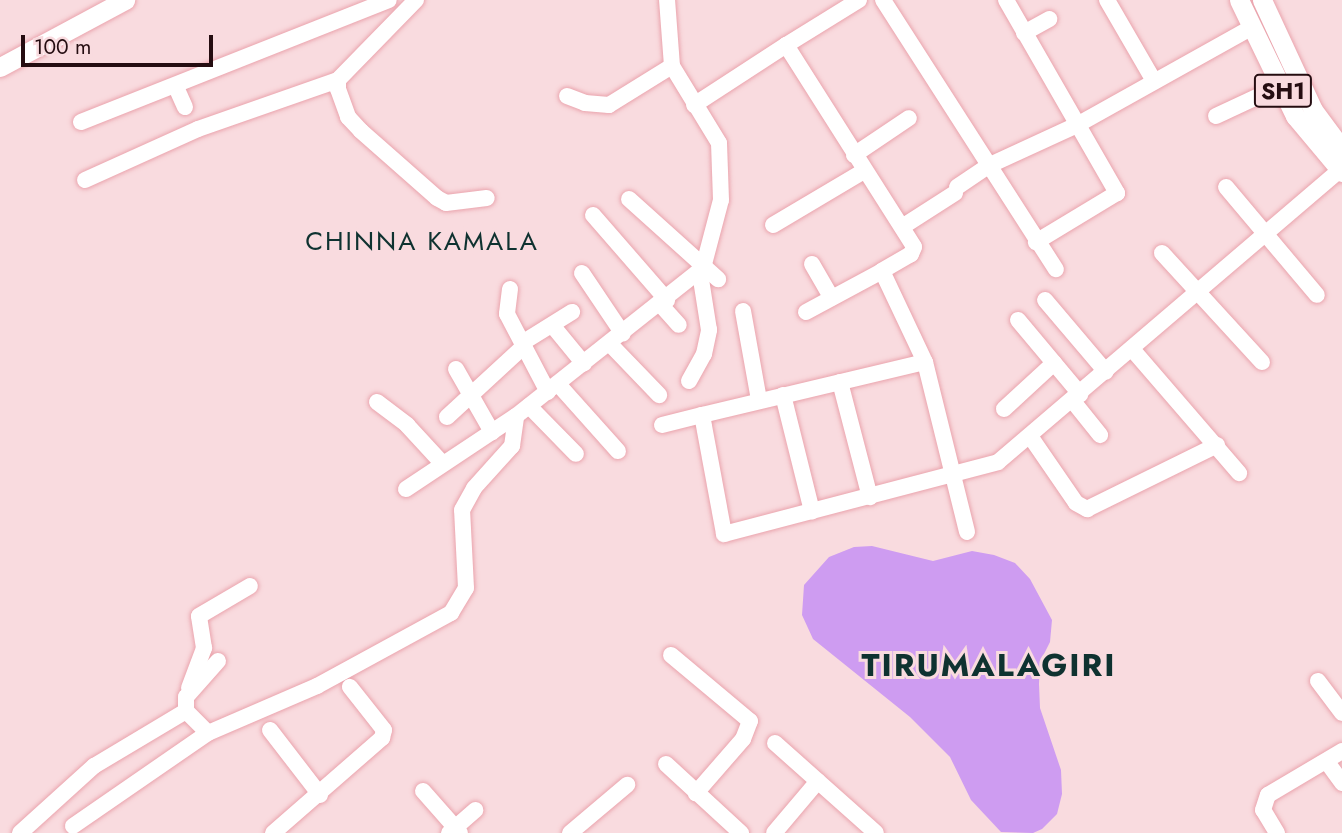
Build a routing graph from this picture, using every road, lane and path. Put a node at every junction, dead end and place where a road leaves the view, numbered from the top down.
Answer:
1 (125, 0) edge
2 (389, 0) edge
3 (416, 0) edge
4 (667, 0) edge
5 (859, 0) edge
6 (883, 0) edge
7 (1006, 0) edge
8 (1107, 0) edge
9 (1239, 0) edge
10 (1262, 0) edge
11 (1049, 19) dead end
12 (1252, 27) junction
13 (1024, 33) junction
14 (786, 45) junction
15 (672, 66) junction
16 (0, 67) edge
17 (338, 80) junction
18 (1154, 82) junction
19 (1280, 86) junction
20 (176, 87) junction
21 (567, 96) dead end
22 (694, 105) junction
23 (185, 107) dead end
24 (1216, 116) dead end
25 (909, 118) dead end
26 (81, 122) dead end
27 (1077, 125) junction
28 (1342, 149) edge
29 (854, 155) junction
30 (990, 165) junction
31 (864, 171) junction
32 (1341, 172) edge
33 (85, 180) dead end
34 (1226, 187) dead end
35 (487, 198) dead end
36 (629, 199) dead end
37 (593, 215) dead end
38 (773, 225) dead end
39 (902, 227) junction
40 (1267, 235) junction
41 (1036, 242) junction
42 (1162, 253) dead end
43 (812, 264) dead end
44 (1056, 269) dead end
45 (701, 271) junction
46 (882, 271) junction
47 (582, 273) dead end
48 (718, 279) dead end
49 (510, 289) dead end
50 (1199, 294) junction
51 (1317, 295) dead end
52 (832, 298) junction
53 (1045, 300) dead end
54 (664, 302) junction
55 (743, 311) dead end
56 (572, 312) dead end
57 (806, 312) dead end
58 (1018, 320) dead end
59 (552, 325) junction
60 (679, 325) dead end
61 (623, 334) junction
62 (610, 344) junction
63 (523, 345) junction
64 (1132, 349) junction
65 (925, 362) junction
66 (1262, 362) dead end
67 (1054, 363) junction
68 (584, 364) junction
69 (456, 369) dead end
70 (1106, 372) junction
71 (689, 381) dead end
72 (840, 382) junction
73 (553, 388) junction
74 (470, 393) junction
75 (659, 395) dead end
76 (783, 395) junction
77 (1076, 397) junction
78 (760, 400) junction
79 (377, 402) dead end
80 (529, 406) junction
81 (1004, 409) dead end
82 (702, 415) junction
83 (516, 416) junction
84 (447, 417) dead end
85 (662, 425) dead end
86 (492, 432) junction
87 (1100, 435) dead end
88 (1030, 436) junction
89 (1217, 445) junction
90 (618, 451) dead end
91 (576, 454) dead end
92 (443, 464) junction
93 (1239, 472) dead end
94 (950, 476) junction
95 (405, 489) dead end
96 (870, 497) junction
97 (812, 511) junction
98 (967, 532) dead end
99 (250, 586) dead end
100 (671, 656) dead end
101 (218, 661) dead end
102 (1318, 681) dead end
103 (350, 687) dead end
104 (186, 704) junction
105 (1342, 713) edge
106 (270, 730) dead end
107 (208, 733) junction
108 (775, 743) dead end
109 (1342, 751) edge
110 (1327, 762) junction
111 (666, 764) dead end
112 (818, 781) junction
113 (1342, 782) edge
114 (627, 785) dead end
115 (423, 791) dead end
116 (696, 793) junction
117 (320, 795) junction
118 (59, 798) junction
119 (475, 810) dead end
120 (72, 830) edge
121 (454, 831) edge
122 (20, 833) edge
123 (273, 833) edge
124 (570, 833) edge
125 (741, 833) edge
126 (774, 833) edge
127 (876, 833) edge
128 (1277, 833) edge

1 - 16 main road
2 - 20 street
3 - 17 street
4 - 15 street
5 - 14 street
6 - 30 street
7 - 13 street
8 - 18 street
9 - 12 main road, SH1
10 - 28 main road, SH1
11 - 13 street
12 - 18 street
12 - 19 main road, SH1
13 - 27 street
14 - 22 street
14 - 29 street
15 - 21 street
15 - 22 street
17 - 33 street
17 - 35 street
18 - 27 street
19 - 24 street
19 - 32 main road, SH1
20 - 23 street
20 - 26 street
22 - 45 street
25 - 29 street
27 - 30 street
27 - 41 street
29 - 31 street
30 - 39 street
30 - 41 street
31 - 38 street
31 - 39 street
32 - 40 street
34 - 40 street
36 - 45 street
37 - 54 street
39 - 46 street
40 - 50 street
40 - 51 street
41 - 44 street
42 - 50 street
43 - 52 street
45 - 48 street
45 - 54 street
45 - 71 street
46 - 52 street
46 - 65 street
47 - 61 street
49 - 63 street
50 - 64 street
50 - 66 street
52 - 57 street
53 - 70 street
54 - 60 street
54 - 61 street
55 - 78 street
56 - 59 street
58 - 67 street
59 - 63 street
59 - 68 street
61 - 62 street
62 - 68 street
62 - 75 street
63 - 73 street
63 - 74 street
64 - 70 street
64 - 89 street
65 - 72 street
65 - 94 street
67 - 77 street
67 - 81 street
68 - 73 street
69 - 74 street
70 - 77 street
72 - 76 street
72 - 96 street
73 - 80 street
73 - 90 street
74 - 84 street
74 - 86 street
76 - 78 street
76 - 97 street
77 - 87 street
77 - 88 street
78 - 82 street
79 - 92 street
80 - 83 street
80 - 91 street
82 - 85 street
82 - 97 street
83 - 86 street
83 - 107 street
86 - 92 street
88 - 89 street
88 - 94 street
89 - 93 street
92 - 95 street
94 - 96 street
94 - 98 street
96 - 97 street
99 - 104 street
100 - 116 street
101 - 104 street
102 - 105 street
103 - 117 street
104 - 107 street
104 - 118 street
106 - 117 street
107 - 120 street
108 - 112 street
109 - 110 street
110 - 113 street
110 - 128 street
111 - 116 street
112 - 126 street
112 - 127 street
114 - 124 street
115 - 121 street
116 - 125 street
117 - 123 street
118 - 120 street
118 - 122 street
119 - 121 street

